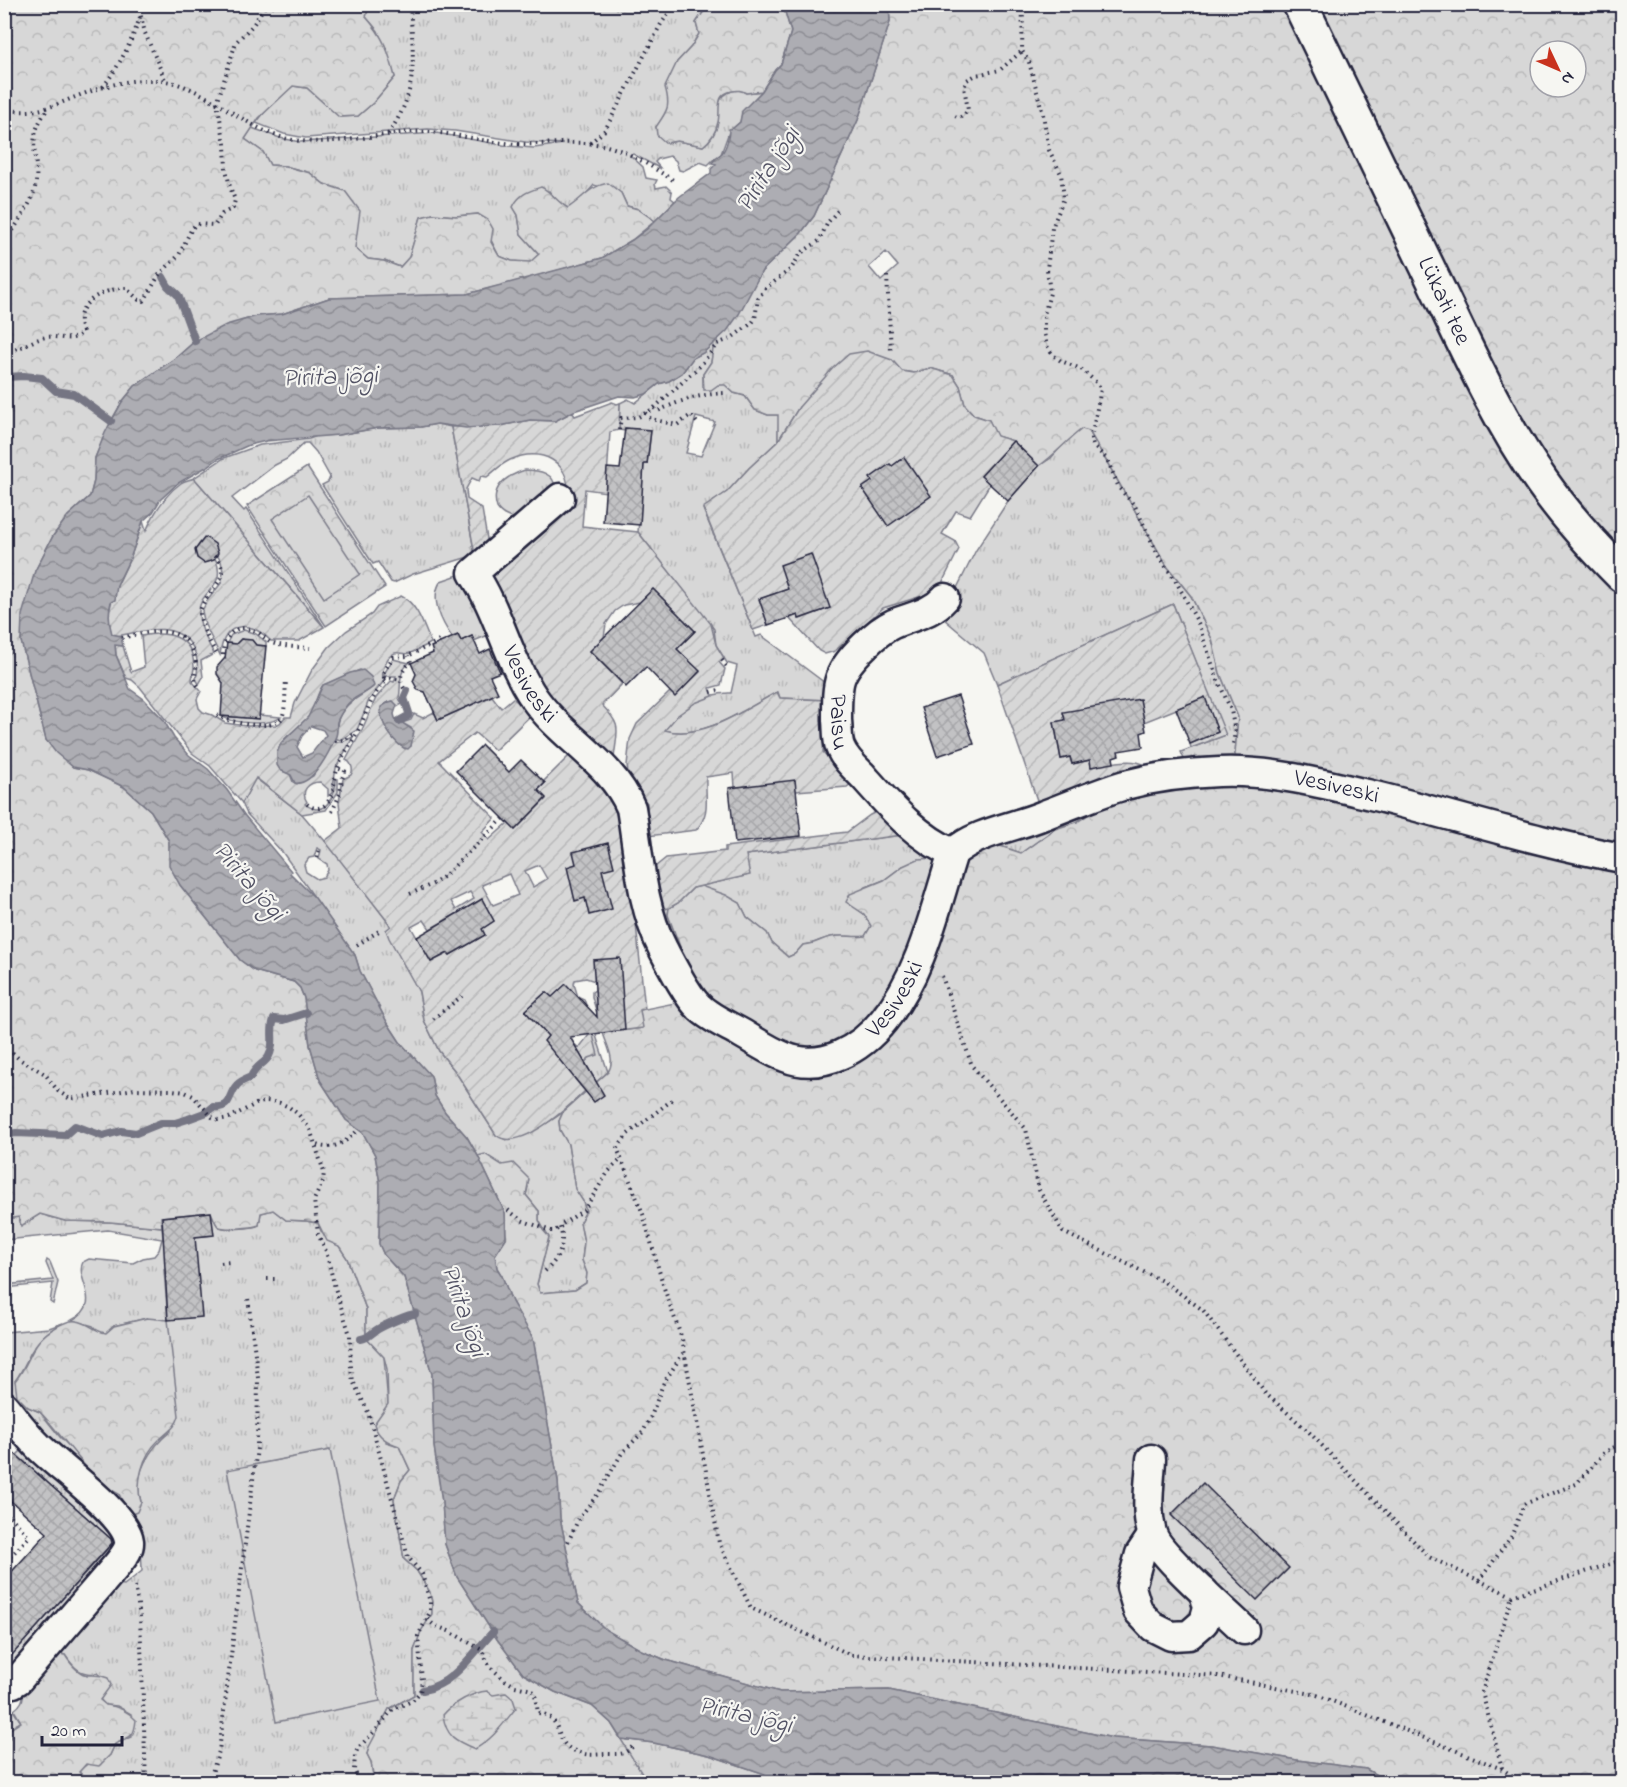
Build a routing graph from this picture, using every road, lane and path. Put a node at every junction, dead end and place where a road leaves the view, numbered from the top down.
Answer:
1 (138, 4) edge
2 (266, 4) edge
3 (410, 4) edge
4 (675, 4) edge
5 (1023, 4) edge
6 (1300, 4) edge
7 (140, 16) junction
8 (1022, 51) junction
9 (166, 82) junction
10 (103, 88) junction
11 (217, 103) junction
12 (4, 109) edge
13 (47, 109) junction
14 (955, 116) dead end
15 (388, 134) junction
16 (589, 144) junction
17 (673, 180) dead end
18 (840, 208) dead end
19 (4, 246) edge
20 (887, 276) dead end
21 (891, 351) dead end
22 (4, 353) edge
23 (726, 393) dead end
24 (654, 408) junction
25 (645, 413) junction
26 (699, 425) dead end
27 (620, 430) dead end
28 (560, 498) dead end
29 (214, 556) dead end
30 (1623, 575) edge
31 (945, 598) dead end
32 (122, 638) dead end
33 (441, 640) dead end
34 (310, 648) dead end
35 (408, 656) junction
36 (722, 660) dead end
37 (728, 668) dead end
38 (384, 679) junction
39 (401, 680) junction
40 (286, 681) dead end
41 (198, 686) dead end
42 (404, 688) dead end
43 (719, 690) dead end
44 (711, 692) dead end
45 (217, 716) dead end
46 (358, 732) junction
47 (335, 741) dead end
48 (338, 768) junction
49 (1230, 772) junction
50 (307, 804) dead end
51 (332, 812) dead end
52 (504, 818) dead end
53 (319, 849) dead end
54 (953, 853) junction
55 (316, 858) dead end
56 (1623, 858) edge
57 (410, 894) dead end
58 (382, 929) dead end
59 (928, 932) junction
60 (357, 945) dead end
61 (462, 996) dead end
62 (433, 1019) dead end
63 (4, 1044) edge
64 (672, 1100) dead end
65 (356, 1132) dead end
66 (316, 1144) junction
67 (621, 1159) junction
68 (508, 1210) dead end
69 (560, 1227) junction
70 (230, 1262) dead end
71 (221, 1263) dead end
72 (545, 1271) dead end
73 (267, 1279) dead end
74 (276, 1279) dead end
75 (248, 1298) dead end
76 (684, 1352) junction
77 (4, 1406) edge
78 (1623, 1443) edge
79 (1151, 1459) dead end
80 (4, 1517) edge
81 (1152, 1536) junction
82 (568, 1542) dead end
83 (1623, 1560) edge
84 (4, 1563) edge
85 (128, 1567) junction
86 (1479, 1581) junction
87 (1204, 1592) junction
88 (1512, 1596) junction
89 (427, 1619) junction
90 (1245, 1630) dead end
91 (4, 1685) edge
92 (633, 1746) dead end
93 (1502, 1769) junction
94 (146, 1782) edge
95 (209, 1782) edge
96 (360, 1782) edge
97 (1522, 1782) edge

1 - 7 path
2 - 11 path
3 - 15 path
4 - 16 path
5 - 8 path
6 - 30 main road, Lükati tee
7 - 9 path
7 - 10 path
8 - 14 path
8 - 49 path
9 - 10 path
9 - 11 path
10 - 13 path
11 - 15 path
11 - 22 path
12 - 13 path
13 - 19 path
15 - 16 path
16 - 17 path
18 - 24 path
20 - 21 path
23 - 24 path
24 - 25 path
25 - 26 path
25 - 27 path
28 - 59 street, Vesiveski
29 - 34 path
31 - 54 street, Paisu
32 - 41 path
33 - 35 path
35 - 38 path
35 - 39 path
36 - 37 path
38 - 39 path
38 - 46 path
39 - 42 path
40 - 45 path
43 - 44 path
46 - 47 path
46 - 48 path
48 - 50 path
48 - 51 path
49 - 54 street, Vesiveski
49 - 56 street, Vesiveski
52 - 57 path
53 - 55 path
54 - 59 street, Vesiveski
58 - 60 path
59 - 86 path
61 - 62 path
63 - 66 path
64 - 67 path
65 - 66 path
66 - 89 path
67 - 69 path
67 - 76 path
68 - 69 path
69 - 72 path
70 - 71 path
73 - 74 path
75 - 95 path
76 - 82 path
76 - 93 path
77 - 85 street
78 - 86 path
79 - 81 street
80 - 84 path
81 - 87 street
81 - 87 street
83 - 88 path
85 - 91 street
85 - 94 path
86 - 88 path
87 - 90 street
88 - 93 path
89 - 92 path
89 - 96 path
93 - 97 path

